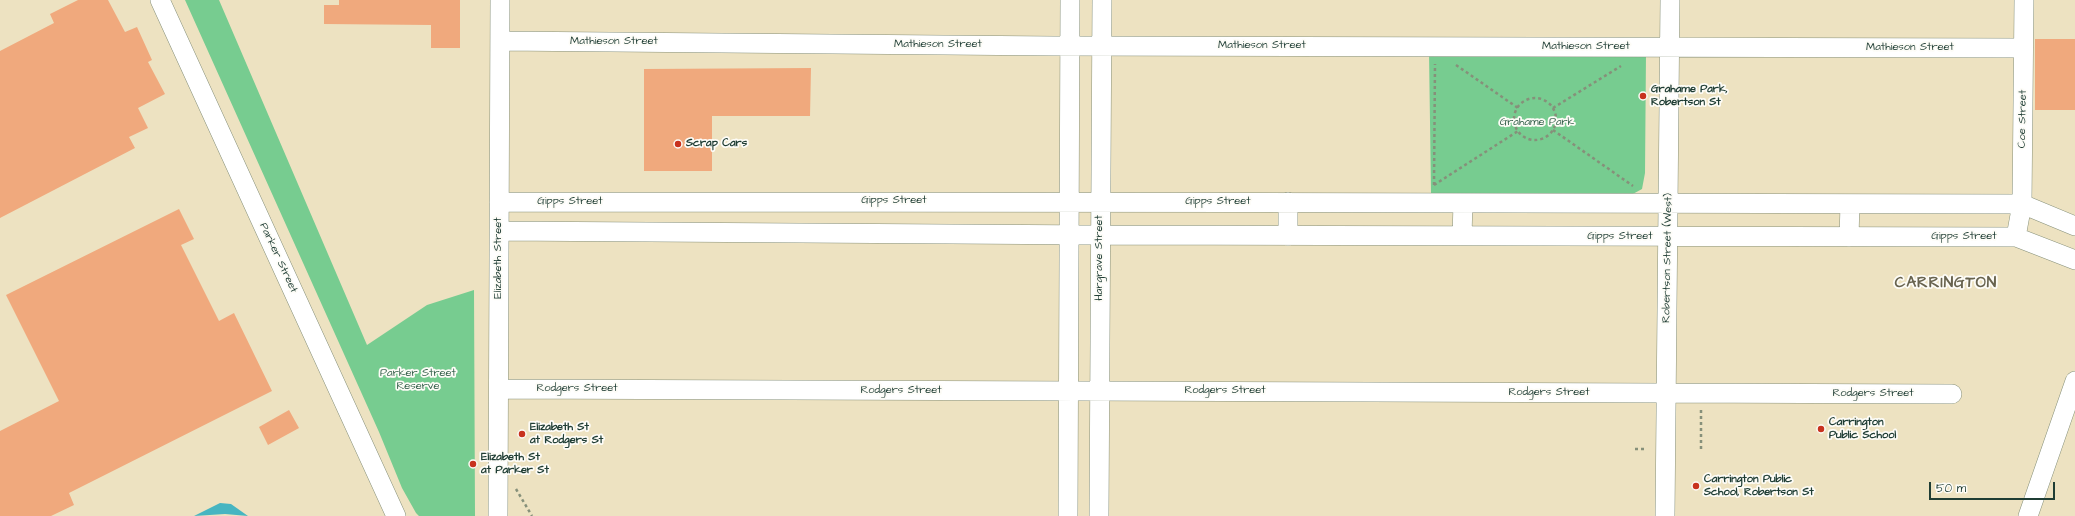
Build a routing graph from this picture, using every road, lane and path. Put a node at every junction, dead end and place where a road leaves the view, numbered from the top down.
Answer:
1 (160, 0) edge
2 (500, 0) edge
3 (1070, 0) edge
4 (1102, 0) edge
5 (1670, 0) edge
6 (2024, 0) edge
7 (500, 41) junction
8 (1070, 45) junction
9 (1102, 45) junction
10 (1670, 47) junction
11 (2023, 48) junction
12 (1436, 59) dead end
13 (1455, 64) dead end
14 (1624, 64) dead end
15 (1518, 108) junction
16 (1553, 108) junction
17 (1553, 130) junction
18 (1518, 131) junction
19 (1636, 187) dead end
20 (499, 202) junction
21 (1069, 202) junction
22 (1101, 202) junction
23 (1288, 202) junction
24 (1462, 203) junction
25 (1850, 204) junction
26 (2022, 204) junction
27 (1668, 205) junction
28 (2075, 226) edge
29 (499, 230) junction
30 (1069, 235) junction
31 (1100, 235) junction
32 (1288, 236) junction
33 (1462, 236) junction
34 (1668, 237) junction
35 (2016, 237) junction
36 (1850, 238) junction
37 (2075, 260) edge
38 (2075, 380) edge
39 (498, 389) junction
40 (1069, 391) junction
41 (1100, 391) junction
42 (1666, 393) junction
43 (1952, 394) dead end
44 (1701, 407) dead end
45 (1635, 449) dead end
46 (1644, 449) dead end
47 (1701, 449) dead end
48 (396, 516) edge
49 (498, 516) edge
50 (1068, 516) edge
51 (1099, 516) edge
52 (1665, 516) edge
53 (2028, 516) edge

1 - 48 street, Parker Street
2 - 7 street, Elizabeth Street
3 - 8 street
4 - 9 street, Hargrave Street
5 - 10 street, Robertson Street (West)
6 - 11 street, Coe Street
7 - 8 street, Mathieson Street
7 - 20 street, Elizabeth Street
8 - 9 street, Mathieson Street
8 - 21 street
9 - 10 street, Mathieson Street
9 - 22 street, Hargrave Street
10 - 11 street, Mathieson Street
10 - 27 street, Robertson Street (West)
11 - 26 street, Coe Street
12 - 18 path
13 - 15 path
14 - 16 path
15 - 16 path
15 - 18 path
16 - 17 path
17 - 18 path
17 - 19 path
20 - 21 street, Gipps Street
20 - 29 street, Elizabeth Street
21 - 22 street, Gipps Street
21 - 30 street
22 - 23 street, Gipps Street
22 - 31 street, Hargrave Street
23 - 24 street, Gipps Street
23 - 32 street
24 - 27 street, Gipps Street
24 - 33 street
25 - 26 street, Gipps Street
25 - 27 street, Gipps Street
25 - 36 street
26 - 28 street, Gipps Street
26 - 35 street, Coe Street
27 - 34 street, Robertson Street (West)
29 - 30 street, Gipps Street
29 - 39 street, Elizabeth Street
30 - 31 street, Gipps Street
30 - 40 street
31 - 32 street, Gipps Street
31 - 41 street, Hargrave Street
32 - 33 street, Gipps Street
33 - 34 street, Gipps Street
34 - 36 street, Gipps Street
34 - 42 street, Robertson Street (West)
35 - 36 street, Gipps Street
35 - 37 street, Gipps Street
38 - 53 street
39 - 40 street, Rodgers Street
39 - 49 street, Elizabeth Street
40 - 41 street, Rodgers Street
40 - 50 street
41 - 42 street, Rodgers Street
41 - 51 street, Hargrave Street
42 - 43 street, Rodgers Street
42 - 52 street, Robertson Street (West)
44 - 47 path
45 - 46 path

